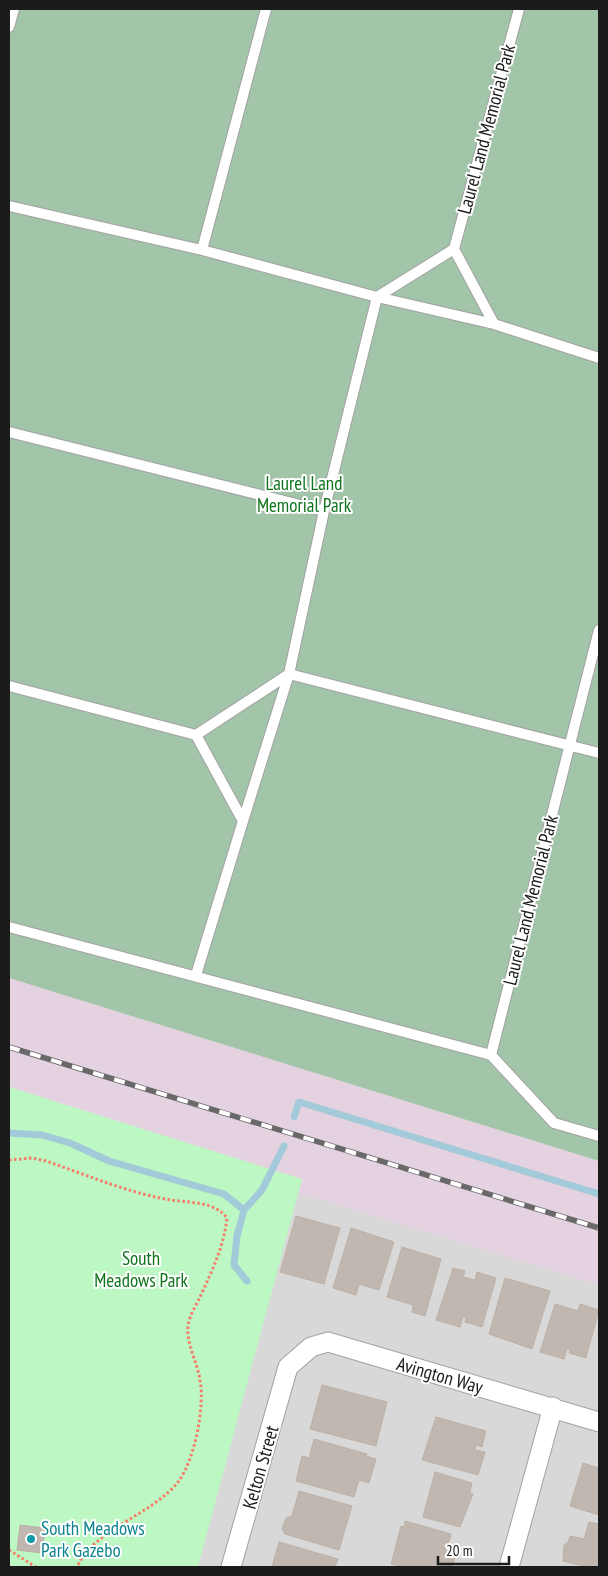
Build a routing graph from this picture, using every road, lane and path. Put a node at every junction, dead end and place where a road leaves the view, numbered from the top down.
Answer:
1 (14, 9) edge
2 (266, 9) edge
3 (518, 9) edge
4 (9, 27) edge
5 (9, 206) edge
6 (454, 249) junction
7 (202, 250) junction
8 (377, 297) junction
9 (494, 324) junction
10 (599, 358) edge
11 (9, 432) edge
12 (324, 511) junction
13 (599, 630) edge
14 (289, 674) junction
15 (9, 686) edge
16 (196, 735) junction
17 (570, 745) junction
18 (599, 753) edge
19 (243, 821) junction
20 (9, 926) edge
21 (196, 976) junction
22 (491, 1055) junction
23 (599, 1136) edge
24 (9, 1160) edge
25 (288, 1367) joint
26 (553, 1407) junction
27 (599, 1422) edge
28 (9, 1550) edge
29 (36, 1567) edge
30 (77, 1567) edge
31 (231, 1567) edge
32 (508, 1567) edge

1 - 4 lane
2 - 7 lane
3 - 6 lane, Laurel Land Memorial Park
5 - 7 lane
6 - 8 lane
6 - 9 lane
7 - 8 lane
8 - 9 lane
8 - 12 lane
9 - 10 lane
11 - 12 lane
12 - 14 lane
13 - 17 lane, Laurel Land Memorial Park
14 - 16 lane
14 - 17 lane
14 - 19 lane
15 - 16 lane
16 - 19 lane
17 - 18 lane
17 - 22 lane, Laurel Land Memorial Park
19 - 21 lane
20 - 21 lane
21 - 22 lane
22 - 23 lane
24 - 30 path
25 - 26 street, Avington Way
25 - 31 street, Kelton Street
26 - 27 street, Avington Way
26 - 32 street
28 - 29 path

